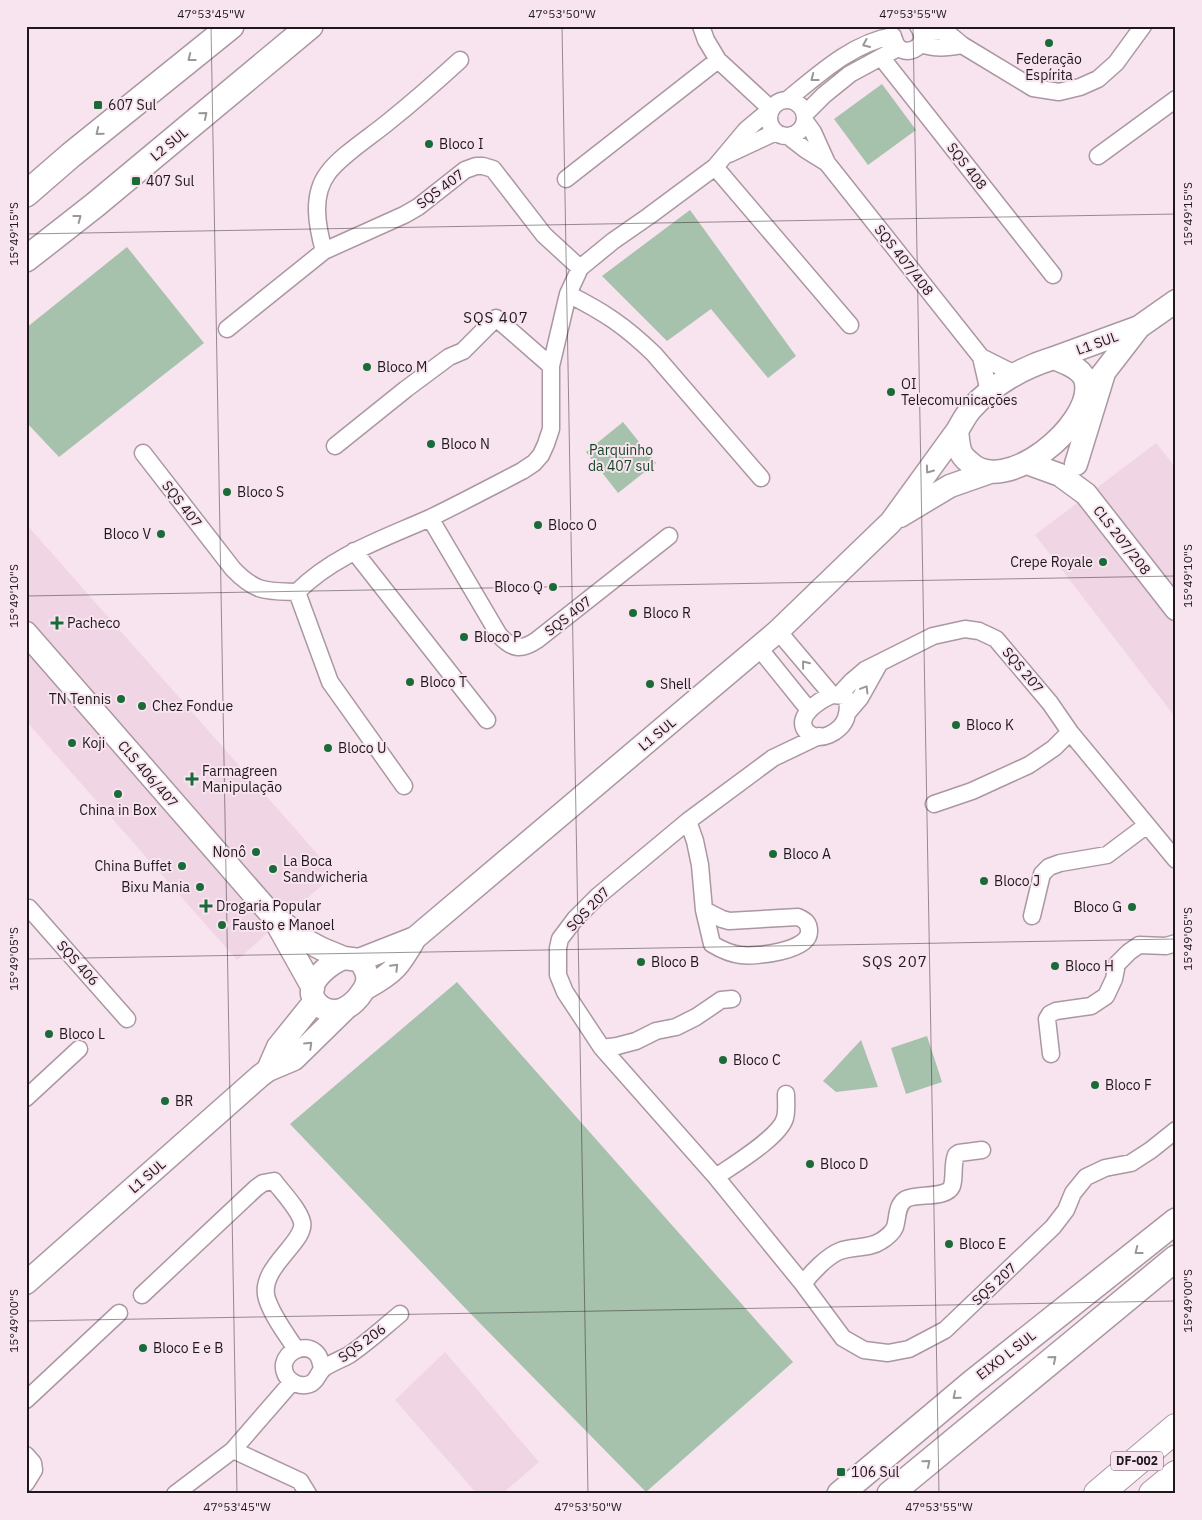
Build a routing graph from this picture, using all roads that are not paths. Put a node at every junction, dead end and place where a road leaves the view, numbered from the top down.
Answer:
1 (232, 26) edge
2 (310, 26) edge
3 (701, 26) edge
4 (1143, 26) edge
5 (943, 29) edge
6 (895, 34) edge
7 (920, 34) edge
8 (962, 45) junction
9 (881, 57) junction
10 (460, 60) dead end
11 (718, 60) junction
12 (834, 63) junction
13 (845, 79) junction
14 (1176, 99) edge
15 (787, 100) junction
16 (771, 109) junction
17 (805, 118) junction
18 (782, 134) junction
19 (1098, 156) dead end
20 (720, 162) junction
21 (827, 163) junction
22 (566, 179) dead end
23 (26, 194) edge
24 (37, 242) edge
25 (324, 251) junction
26 (26, 258) edge
27 (580, 268) junction
28 (1053, 275) dead end
29 (568, 294) junction
30 (1174, 303) edge
31 (850, 325) dead end
32 (1139, 327) junction
33 (227, 329) dead end
34 (981, 357) junction
35 (1054, 358) junction
36 (551, 366) junction
37 (1104, 373) junction
38 (1014, 374) junction
39 (989, 392) junction
40 (1085, 397) junction
41 (957, 430) junction
42 (1065, 431) junction
43 (335, 446) dead end
44 (143, 453) dead end
45 (1027, 463) junction
46 (1068, 470) junction
47 (990, 472) junction
48 (761, 478) dead end
49 (950, 486) junction
50 (430, 518) junction
51 (891, 522) junction
52 (669, 536) dead end
53 (354, 551) junction
54 (297, 592) junction
55 (1176, 609) edge
56 (778, 632) junction
57 (26, 633) edge
58 (759, 648) junction
59 (879, 664) junction
60 (836, 695) junction
61 (848, 712) junction
62 (806, 718) junction
63 (487, 720) dead end
64 (1070, 732) junction
65 (819, 736) junction
66 (773, 758) junction
67 (404, 786) dead end
68 (934, 804) dead end
69 (688, 821) junction
70 (1147, 825) junction
71 (1176, 860) edge
72 (27, 908) edge
73 (704, 910) junction
74 (270, 913) junction
75 (1032, 916) dead end
76 (729, 920) junction
77 (415, 938) junction
78 (1176, 943) edge
79 (712, 944) junction
80 (352, 959) junction
81 (366, 988) junction
82 (314, 995) junction
83 (732, 998) dead end
84 (346, 1008) junction
85 (128, 1019) dead end
86 (602, 1048) junction
87 (79, 1049) dead end
88 (1051, 1054) dead end
89 (268, 1070) junction
90 (786, 1094) dead end
91 (26, 1098) edge
92 (1176, 1130) edge
93 (982, 1150) dead end
94 (716, 1177) junction
95 (1176, 1221) edge
96 (1176, 1258) edge
97 (26, 1283) edge
98 (803, 1284) junction
99 (142, 1295) dead end
100 (119, 1313) dead end
101 (400, 1314) dead end
102 (296, 1349) junction
103 (322, 1369) junction
104 (292, 1382) junction
105 (26, 1400) edge
106 (1176, 1428) edge
107 (233, 1450) junction
108 (26, 1455) edge
109 (1176, 1475) edge
110 (26, 1483) edge
111 (177, 1493) edge
112 (308, 1494) edge
113 (840, 1494) edge
114 (890, 1494) edge
115 (1098, 1494) edge
116 (1153, 1494) edge

1 -> 23 main road
24 -> 2 main road, L2 SUL
3 - 11 street
4 - 8 street
5 - 7 street
5 - 8 street
6 - 7 street
6 - 9 street
6 -> 12 street
7 - 8 street
9 - 13 street
9 - 28 street, SQS 408
10 - 25 street
11 - 16 street
11 - 22 street
12 - 13 street
12 -> 15 street
13 - 17 street
14 - 19 street
15 - 16 street
15 - 17 street
16 - 18 street
16 - 20 street
17 - 18 street
17 - 21 street, SQS 407/408
18 - 20 street
18 - 21 street, SQS 407/408
20 - 27 street
20 - 31 street
21 - 34 street, SQS 407/408
24 - 26 main road, L2 SUL
25 - 27 street, SQS 407
25 - 33 street, SQS 407
27 - 29 street
29 - 36 street
29 - 48 street
30 - 32 street, L1 SUL
32 - 35 street, L1 SUL
32 - 37 street, L1 SUL
34 - 38 street, SQS 407/408
34 - 39 street, SQS 407/408
35 - 38 street
35 - 40 street
36 - 43 street
36 - 50 street
37 - 40 street, L1 SUL
37 - 46 street
38 - 39 street
39 - 41 street
40 - 42 street
41 - 47 street
41 -> 51 street, L1 SUL
42 - 45 street
42 - 46 street, CLS 207/208
44 - 54 street, SQS 407
45 - 46 street
45 - 47 street
46 - 49 street
46 - 55 street, CLS 207/208
47 - 49 street, L1 SUL
49 - 51 street, L1 SUL
50 - 52 street, SQS 407
50 - 53 street
51 - 56 street, L1 SUL
53 - 54 street
53 - 63 street
54 - 67 street
56 - 58 street, L1 SUL
60 -> 56 street
57 - 74 street, CLS 406/407
58 - 62 street
58 - 77 street, L1 SUL
59 - 60 street, SQS 207
61 -> 59 street
59 - 64 street, SQS 207
60 - 61 street
60 - 62 street
61 - 65 street
62 - 65 street
62 - 66 street, SQS 207
64 - 68 street
64 - 70 street, SQS 207
65 - 66 street, SQS 207
66 - 69 street, SQS 207
69 - 73 street
69 - 86 street, SQS 207
70 - 71 street, SQS 207
70 - 75 street
72 - 85 street, SQS 406
73 - 76 street
73 - 79 street
74 - 80 street, CLS 406/407
74 - 82 street, CLS 406/407
76 - 79 street
76 - 79 street
77 - 80 street, L1 SUL
81 -> 77 street, L1 SUL
78 - 88 street
80 - 81 street
80 - 82 street
81 - 84 street
82 - 84 street
82 - 89 street, L1 SUL
83 - 86 street
89 -> 84 street, L1 SUL
86 - 94 street, SQS 207
87 - 91 street
89 - 97 street, L1 SUL
90 - 94 street
92 - 98 street, SQS 207
93 - 98 street
94 - 98 street, SQS 207
95 -> 113 main road, EIXO L SUL
114 -> 96 main road
99 - 102 street
100 - 105 street
101 - 103 street, SQS 206
102 - 103 street, SQS 206
102 - 104 street
103 - 104 street, SQS 206
104 - 107 street
106 - 115 highway, DF-002
107 - 111 street
107 - 112 street
108 - 110 street
109 - 116 highway, DF-002

